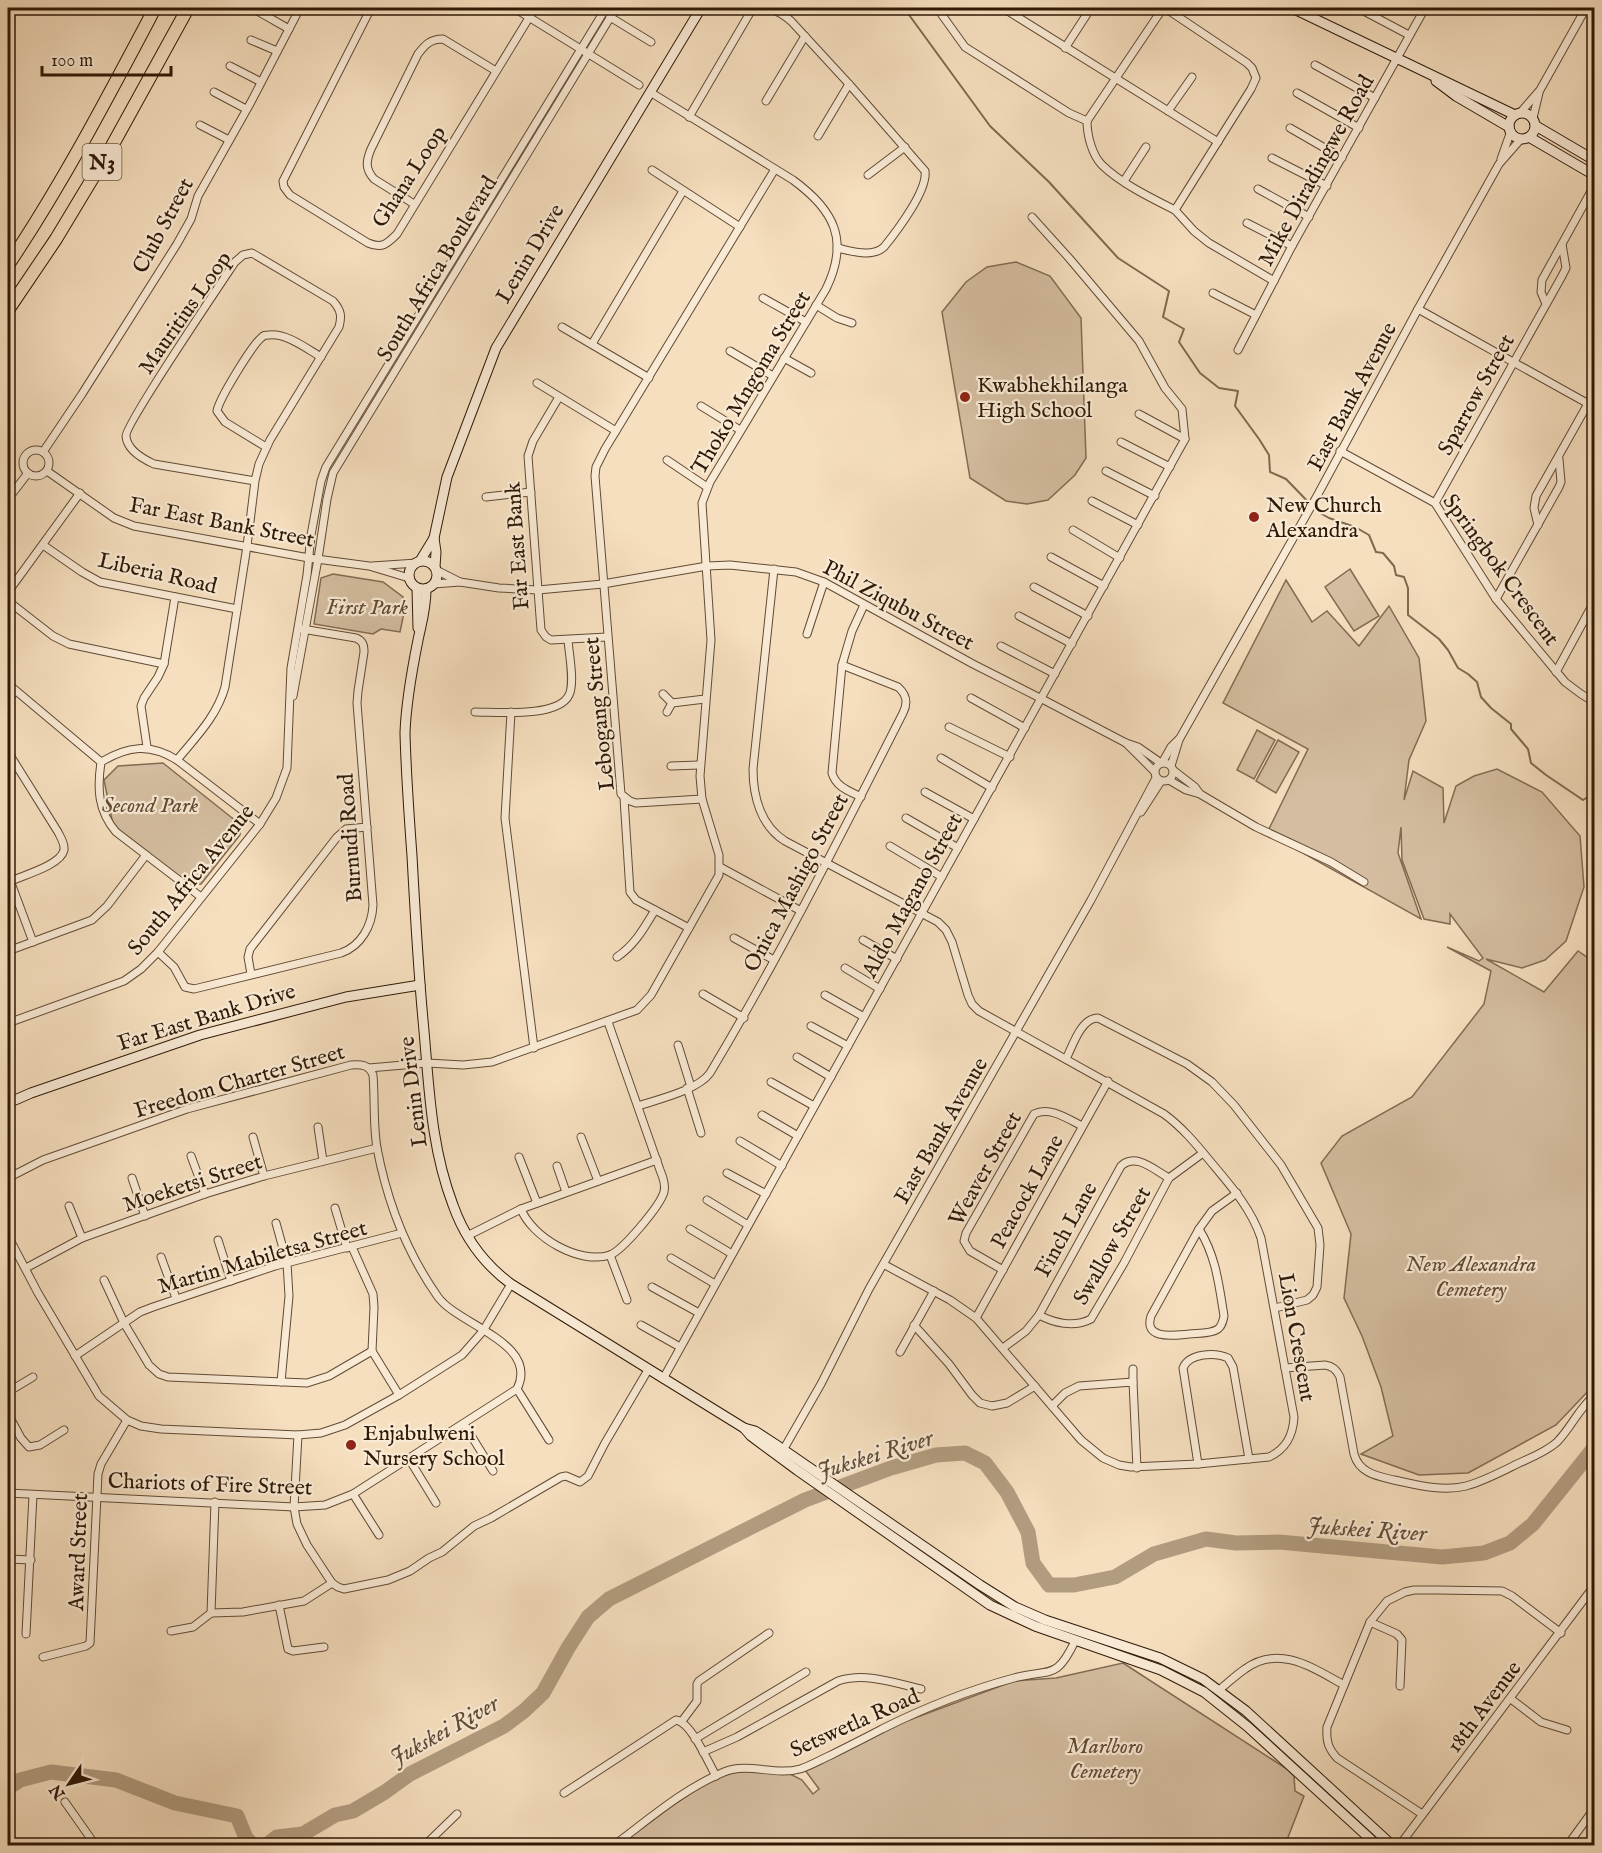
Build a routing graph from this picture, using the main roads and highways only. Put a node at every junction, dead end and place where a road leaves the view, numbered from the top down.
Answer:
1 (155, 8) edge
2 (188, 8) edge
3 (8, 265) edge
4 (8, 310) edge

1 - 3 highway, N3
2 - 4 highway, N3

